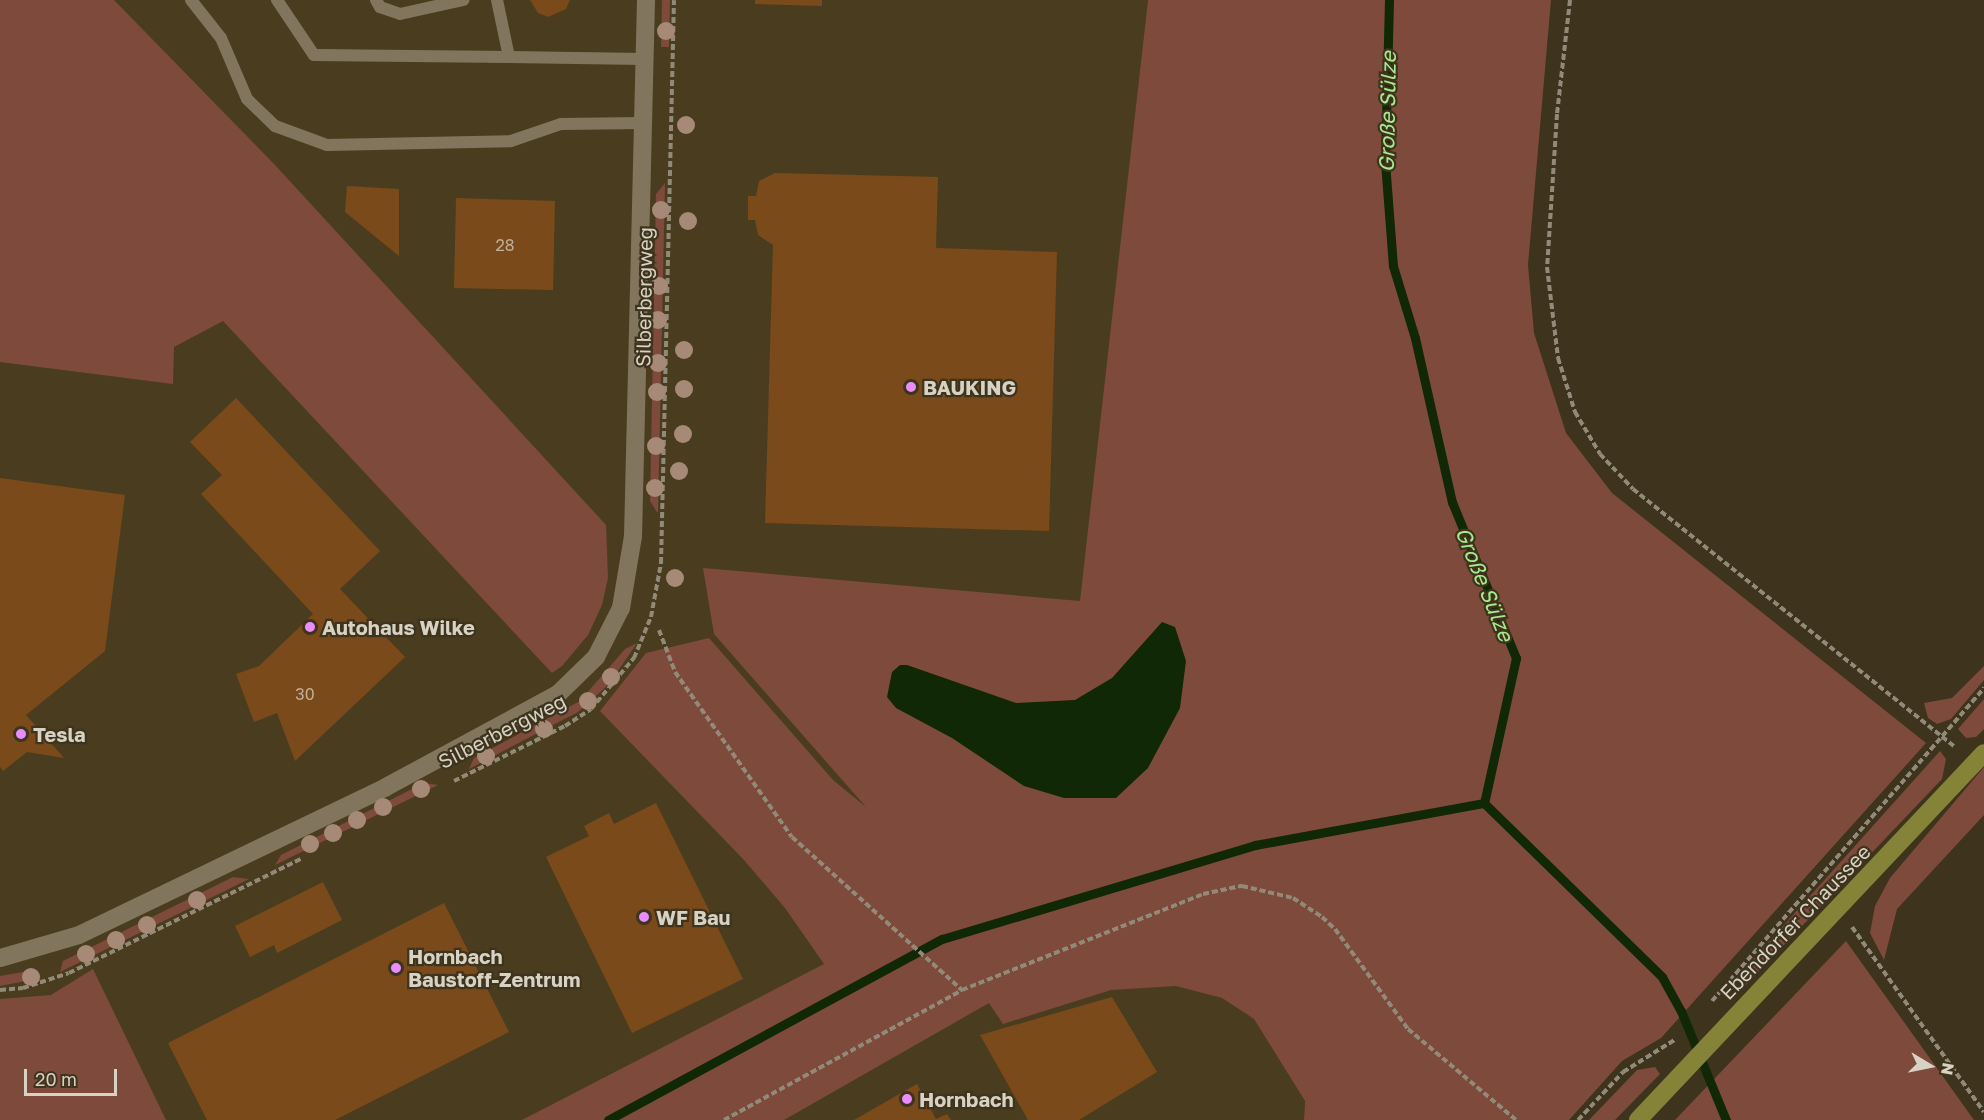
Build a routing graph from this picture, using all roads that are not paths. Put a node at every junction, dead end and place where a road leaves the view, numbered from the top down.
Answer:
1 (191, 0) edge
2 (277, 0) edge
3 (376, 0) edge
4 (463, 0) edge
5 (497, 0) edge
6 (646, 0) edge
7 (509, 57) junction
8 (644, 59) junction
9 (643, 123) junction
10 (1979, 759) edge
11 (0, 958) edge
12 (1638, 1120) edge

1 - 9 lane
2 - 7 lane
3 - 4 lane
5 - 7 lane
6 - 8 street, Silberbergweg
7 - 8 lane
8 - 9 street, Silberbergweg
9 - 11 street, Silberbergweg
10 - 12 main road, Ebendorfer Chaussee

